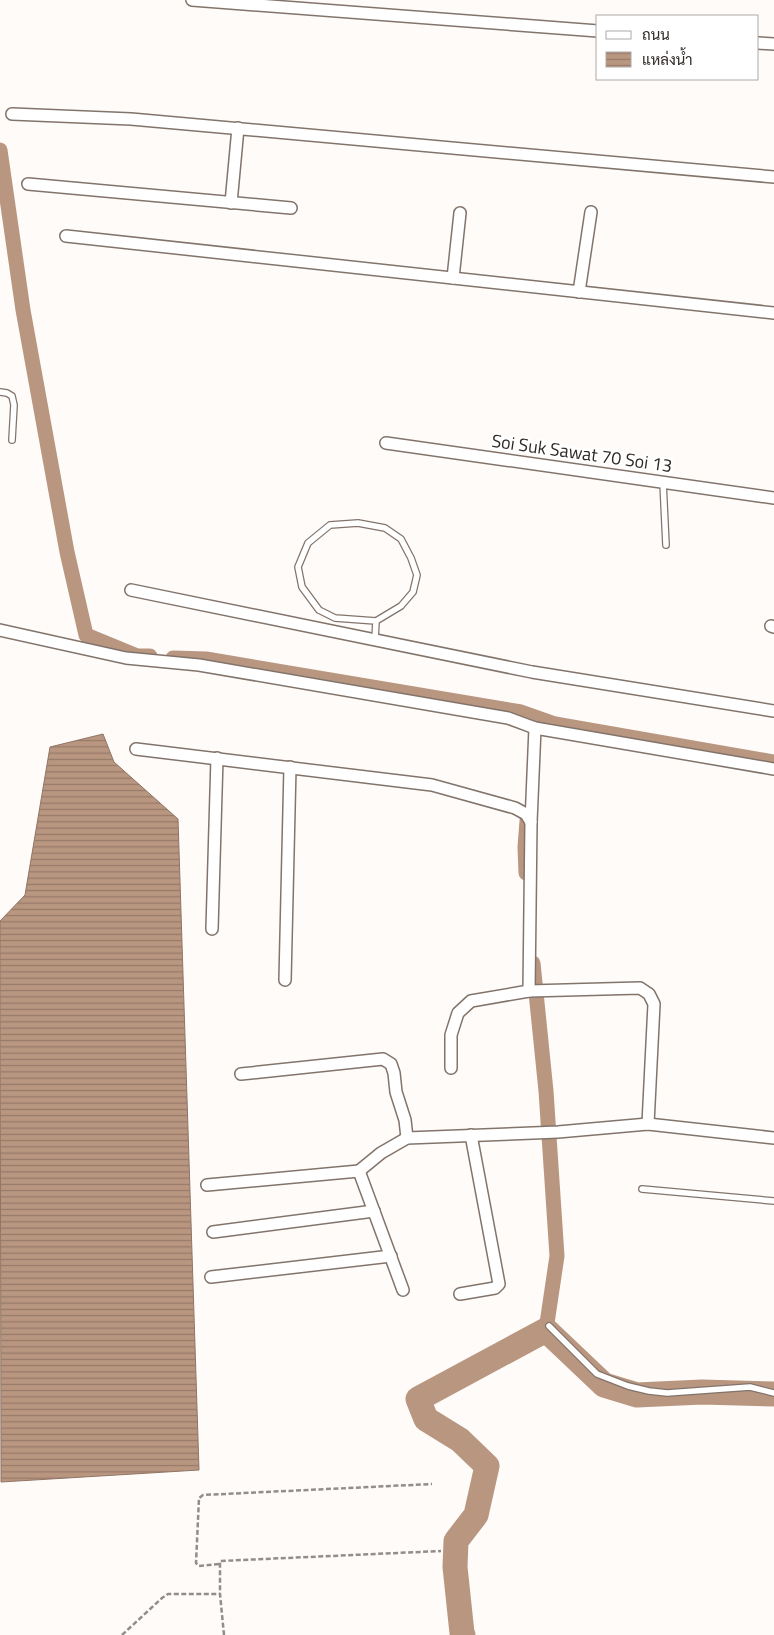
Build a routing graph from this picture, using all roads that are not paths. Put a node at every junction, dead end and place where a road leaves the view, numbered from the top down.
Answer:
1 (192, 0) edge
2 (596, 31) edge
3 (759, 43) edge
4 (774, 44) edge
5 (12, 114) dead end
6 (238, 128) junction
7 (774, 177) edge
8 (28, 184) dead end
9 (231, 203) junction
10 (291, 208) dead end
11 (591, 212) dead end
12 (460, 214) dead end
13 (66, 236) dead end
14 (454, 278) junction
15 (578, 292) junction
16 (774, 313) edge
17 (0, 392) edge
18 (12, 440) dead end
19 (386, 443) dead end
20 (663, 482) junction
21 (774, 498) edge
22 (666, 545) dead end
23 (131, 590) dead end
24 (376, 621) junction
25 (0, 630) edge
26 (375, 640) junction
27 (774, 712) edge
28 (535, 728) junction
29 (136, 749) dead end
30 (217, 758) junction
31 (290, 767) junction
32 (774, 769) edge
33 (531, 822) junction
34 (212, 929) dead end
35 (285, 980) dead end
36 (529, 991) junction
37 (451, 1068) dead end
38 (241, 1074) dead end
39 (648, 1124) junction
40 (471, 1135) junction
41 (407, 1138) junction
42 (774, 1138) edge
43 (359, 1171) junction
44 (207, 1185) dead end
45 (642, 1189) dead end
46 (774, 1201) edge
47 (374, 1212) junction
48 (213, 1232) dead end
49 (391, 1256) junction
50 (211, 1277) dead end
51 (402, 1290) dead end
52 (460, 1294) dead end
53 (549, 1326) dead end
54 (774, 1393) edge

1 - 2 street
3 - 4 street
5 - 6 street
6 - 7 street
6 - 9 street
8 - 9 street
9 - 10 street
11 - 15 street
12 - 14 street
13 - 14 street
14 - 15 street
15 - 16 street
17 - 18 lane
19 - 20 street, Soi Suk Sawat 70 Soi 13
20 - 21 street, Soi Suk Sawat 70 Soi 13
20 - 22 lane
23 - 26 street
24 - 24 lane
24 - 26 lane
25 - 28 street
26 - 27 street
28 - 32 street
28 - 33 street
29 - 30 street
30 - 31 street
30 - 34 street
31 - 33 street
31 - 35 street
33 - 36 street
36 - 37 street
36 - 39 street
38 - 41 street
39 - 40 street
39 - 42 street
40 - 41 street
40 - 52 street
41 - 43 street
43 - 44 street
43 - 47 street
45 - 46 lane
47 - 48 street
47 - 49 street
49 - 50 street
49 - 51 street
53 - 54 lane

